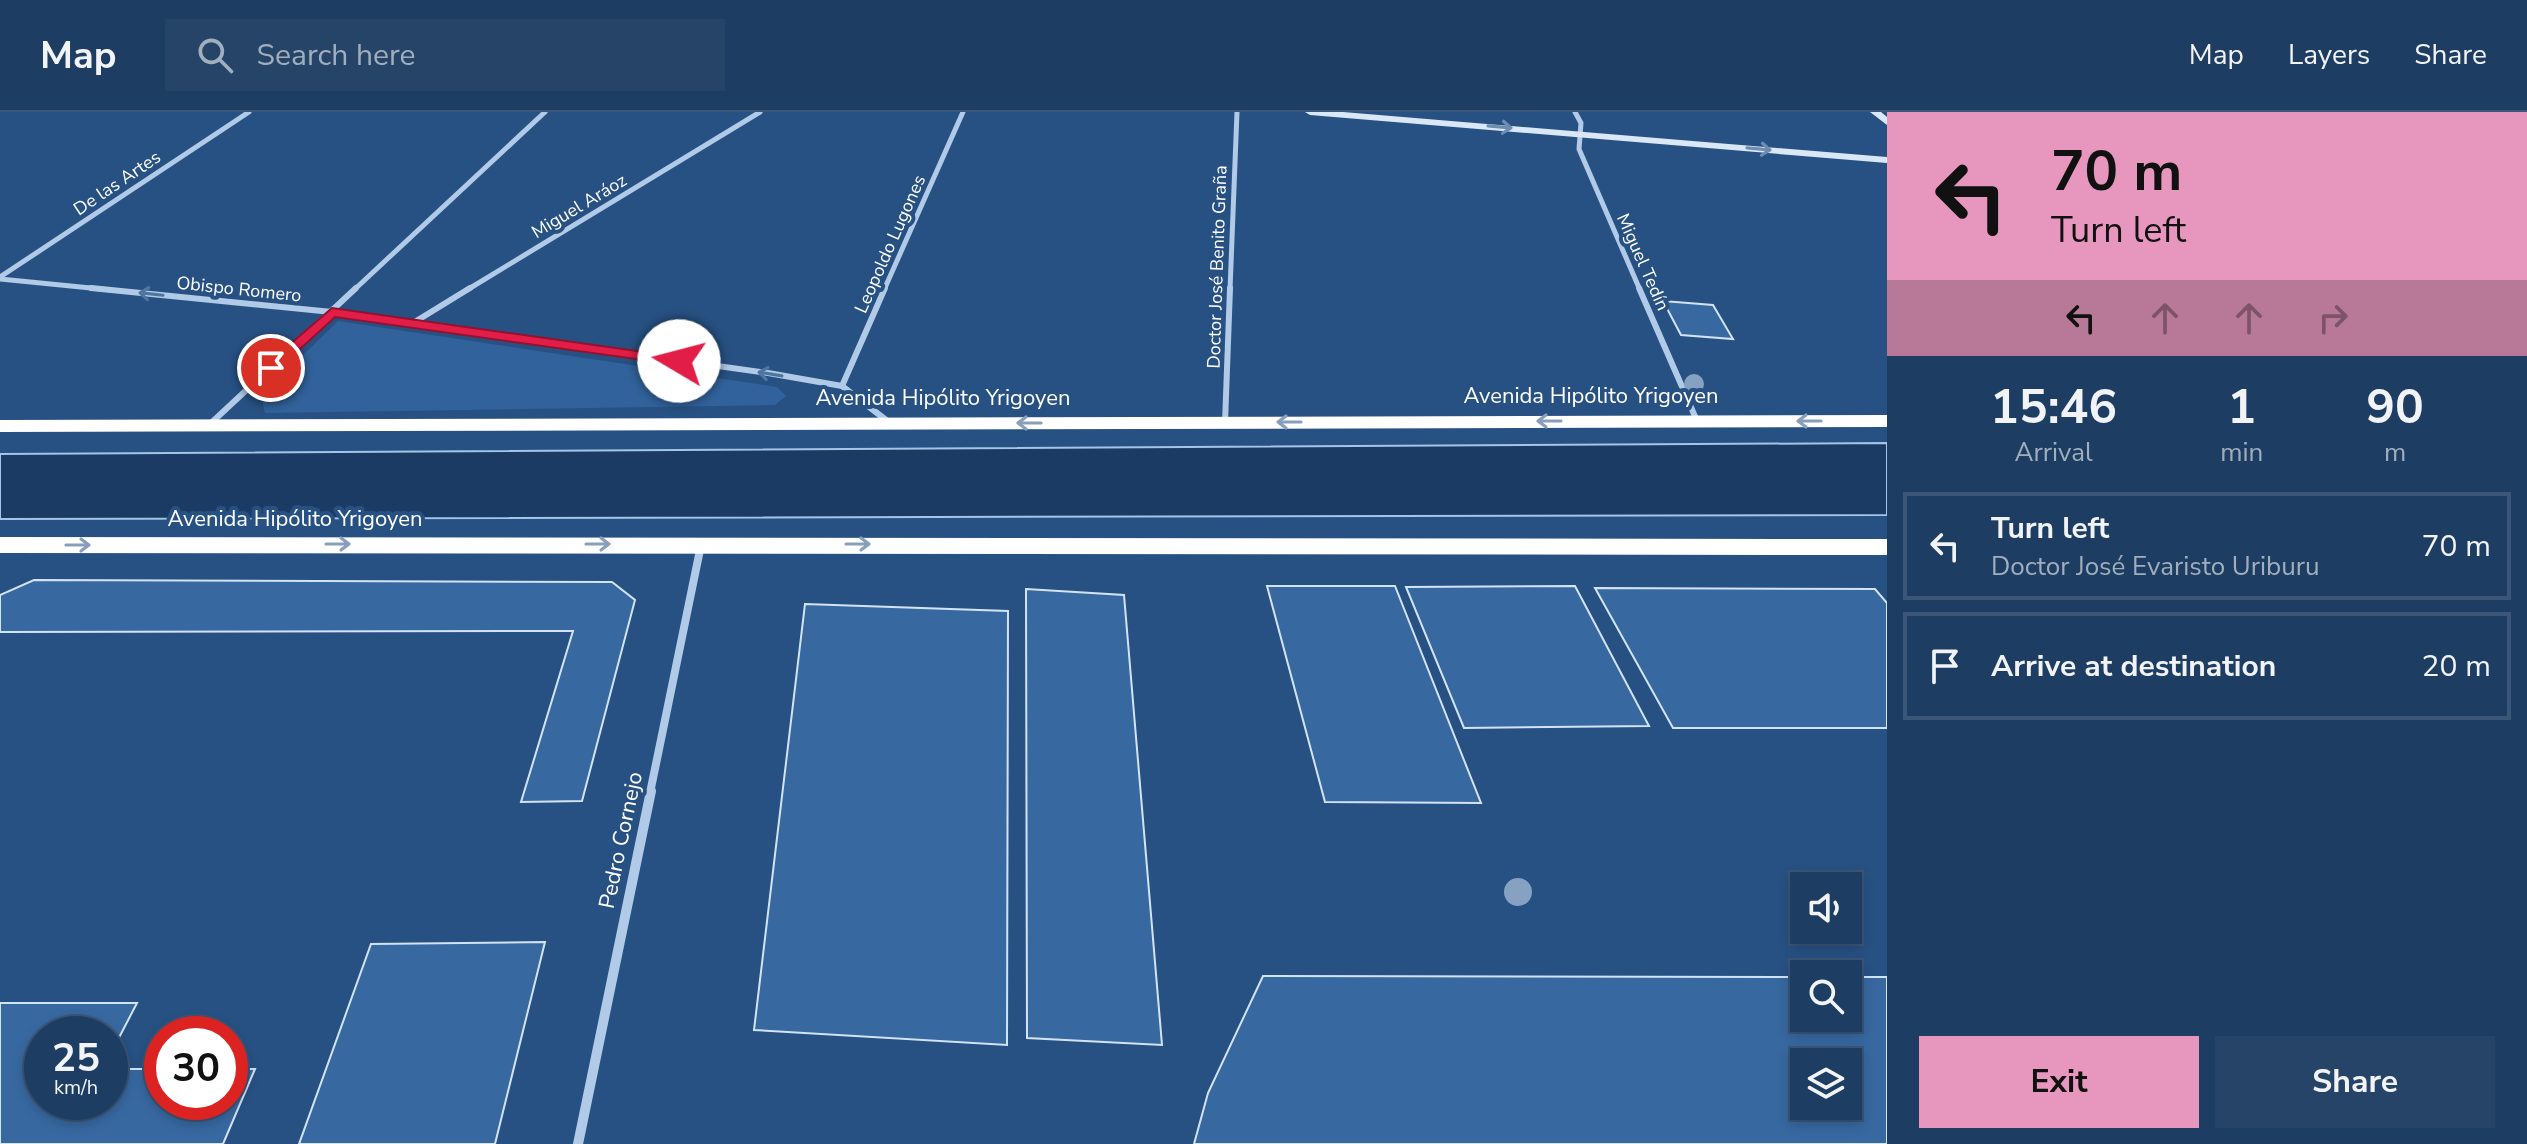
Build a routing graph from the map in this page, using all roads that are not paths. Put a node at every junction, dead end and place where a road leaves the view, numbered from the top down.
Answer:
1 (249, 112) edge
2 (545, 112) edge
3 (760, 112) edge
4 (963, 112) edge
5 (1237, 112) edge
6 (1310, 112) edge
7 (1575, 112) edge
8 (1875, 112) edge
9 (1887, 122) edge
10 (1579, 134) junction
11 (1887, 160) edge
12 (0, 278) edge
13 (332, 312) junction
14 (413, 323) junction
15 (842, 386) junction
16 (1697, 421) junction
17 (1887, 421) edge
18 (1225, 423) junction
19 (210, 424) junction
20 (890, 424) junction
21 (0, 426) edge
22 (701, 544) junction
23 (0, 545) edge
24 (1887, 547) edge
25 (578, 1144) edge

1 - 12 street, De las Artes
2 - 13 street
3 - 14 street, Miguel Aráoz
4 - 15 street, Leopoldo Lugones
5 - 18 street, Doctor José Benito Graña
6 -> 10 street
7 - 10 street, Miguel Tedín
8 - 9 street
10 -> 11 street
10 - 16 street, Miguel Tedín
13 -> 12 street, Obispo Romero
13 - 14 street, Obispo Romero
13 - 19 street
15 -> 14 street, Obispo Romero
15 - 20 street
17 -> 16 highway, Avenida Hipólito Yrigoyen
16 -> 18 highway, Avenida Hipólito Yrigoyen
18 -> 20 highway, Avenida Hipólito Yrigoyen
19 - 20 highway, Avenida Hipólito Yrigoyen
19 - 21 highway, Avenida Hipólito Yrigoyen
23 -> 22 highway, Avenida Hipólito Yrigoyen
22 -> 24 highway, Avenida Hipólito Yrigoyen
22 - 25 street, Pedro Cornejo

